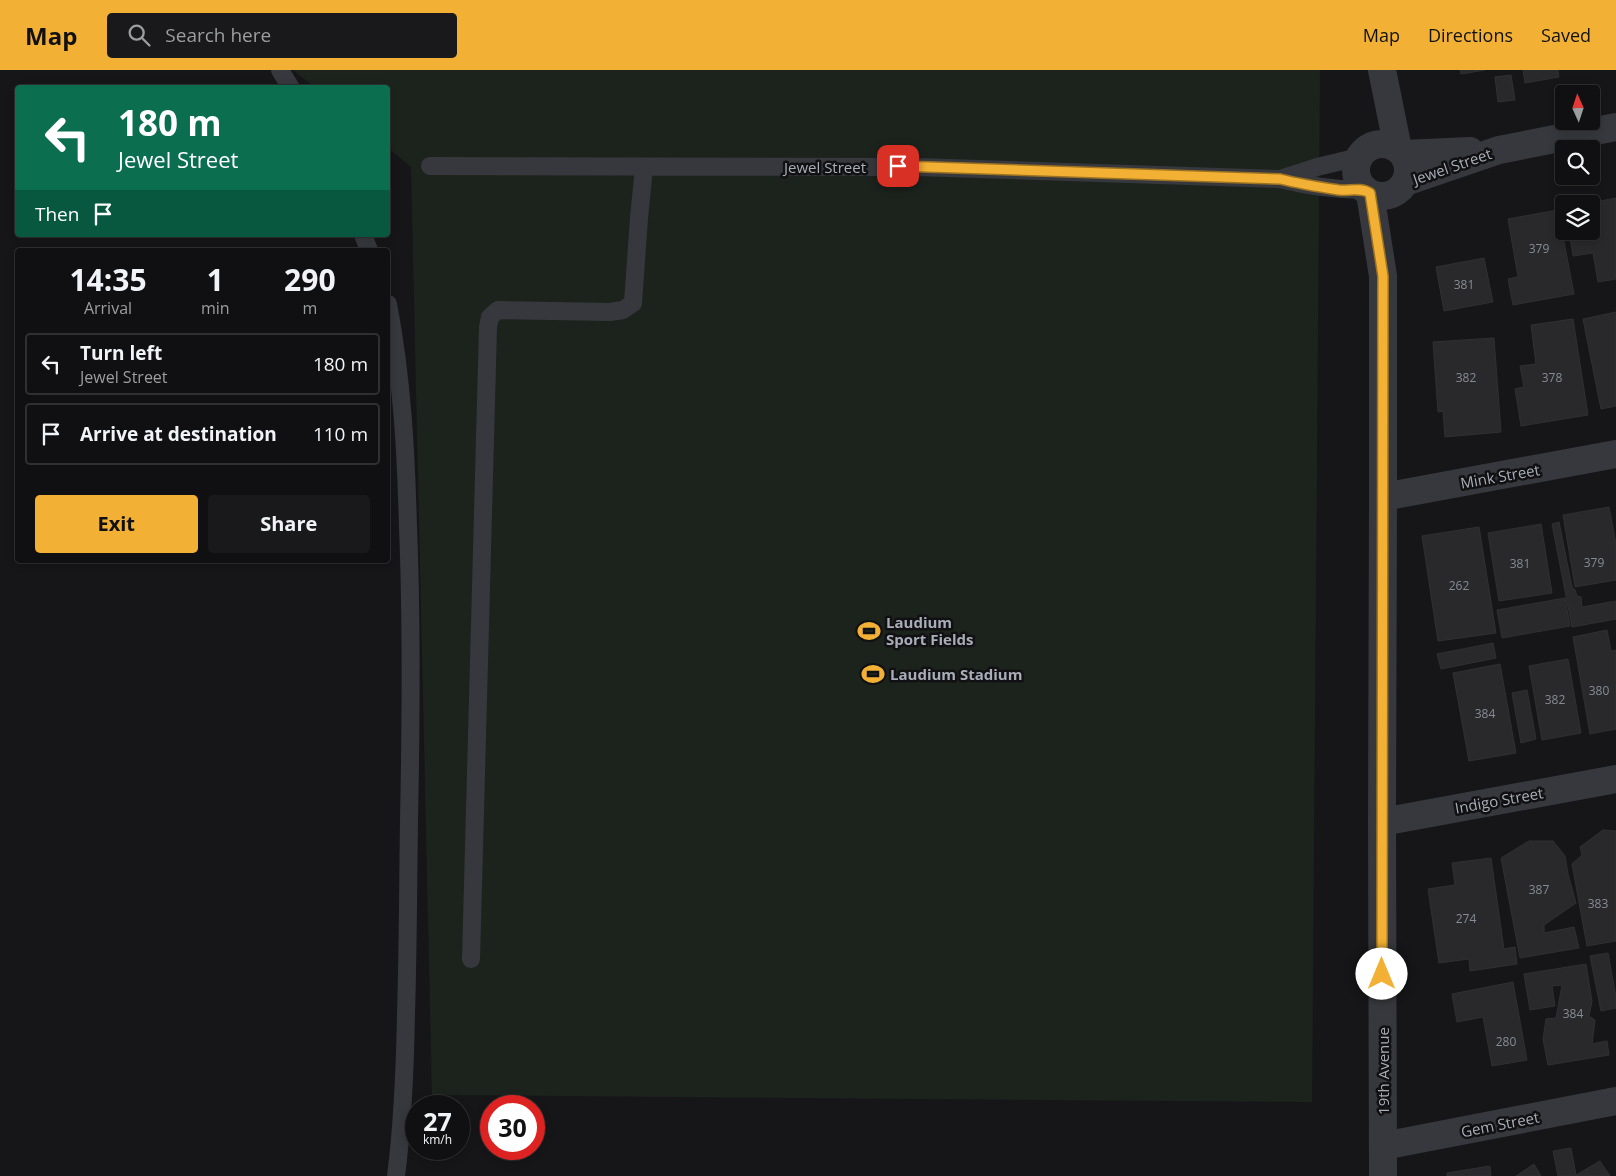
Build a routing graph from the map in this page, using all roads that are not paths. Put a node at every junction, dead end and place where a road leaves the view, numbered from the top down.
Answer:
1 (280, 70) edge
2 (1382, 70) edge
3 (289, 85) edge
4 (1616, 127) edge
5 (1498, 150) junction
6 (1365, 152) junction
7 (1401, 152) junction
8 (430, 166) dead end
9 (644, 167) junction
10 (1280, 179) junction
11 (1402, 186) junction
12 (1368, 192) junction
13 (1383, 276) junction
14 (390, 316) edge
15 (1616, 454) edge
16 (1384, 497) junction
17 (1616, 779) edge
18 (1382, 822) junction
19 (470, 959) dead end
20 (1616, 1101) edge
21 (1384, 1146) junction
22 (396, 1176) edge
23 (1383, 1176) edge

1 - 3 lane
2 - 6 street
2 - 7 street
4 - 5 street, Jewel Street
5 - 7 street, Jewel Street
5 - 11 street, Jewel Street
6 - 7 street
6 - 10 lane, Jewel Street
6 - 12 street
7 - 11 street
8 - 9 lane, Jewel Street
9 - 10 lane, Jewel Street
9 - 19 lane
10 - 12 lane, Jewel Street
11 - 12 street
11 - 13 street, 19th Avenue
12 - 13 street, 19th Avenue
13 - 16 street, 19th Avenue
14 - 22 lane
15 - 16 street, Mink Street
16 - 18 street, 19th Avenue
17 - 18 street, Indigo Street
18 - 21 street, 19th Avenue
20 - 21 street, Gem Street
21 - 23 street, 19th Avenue

